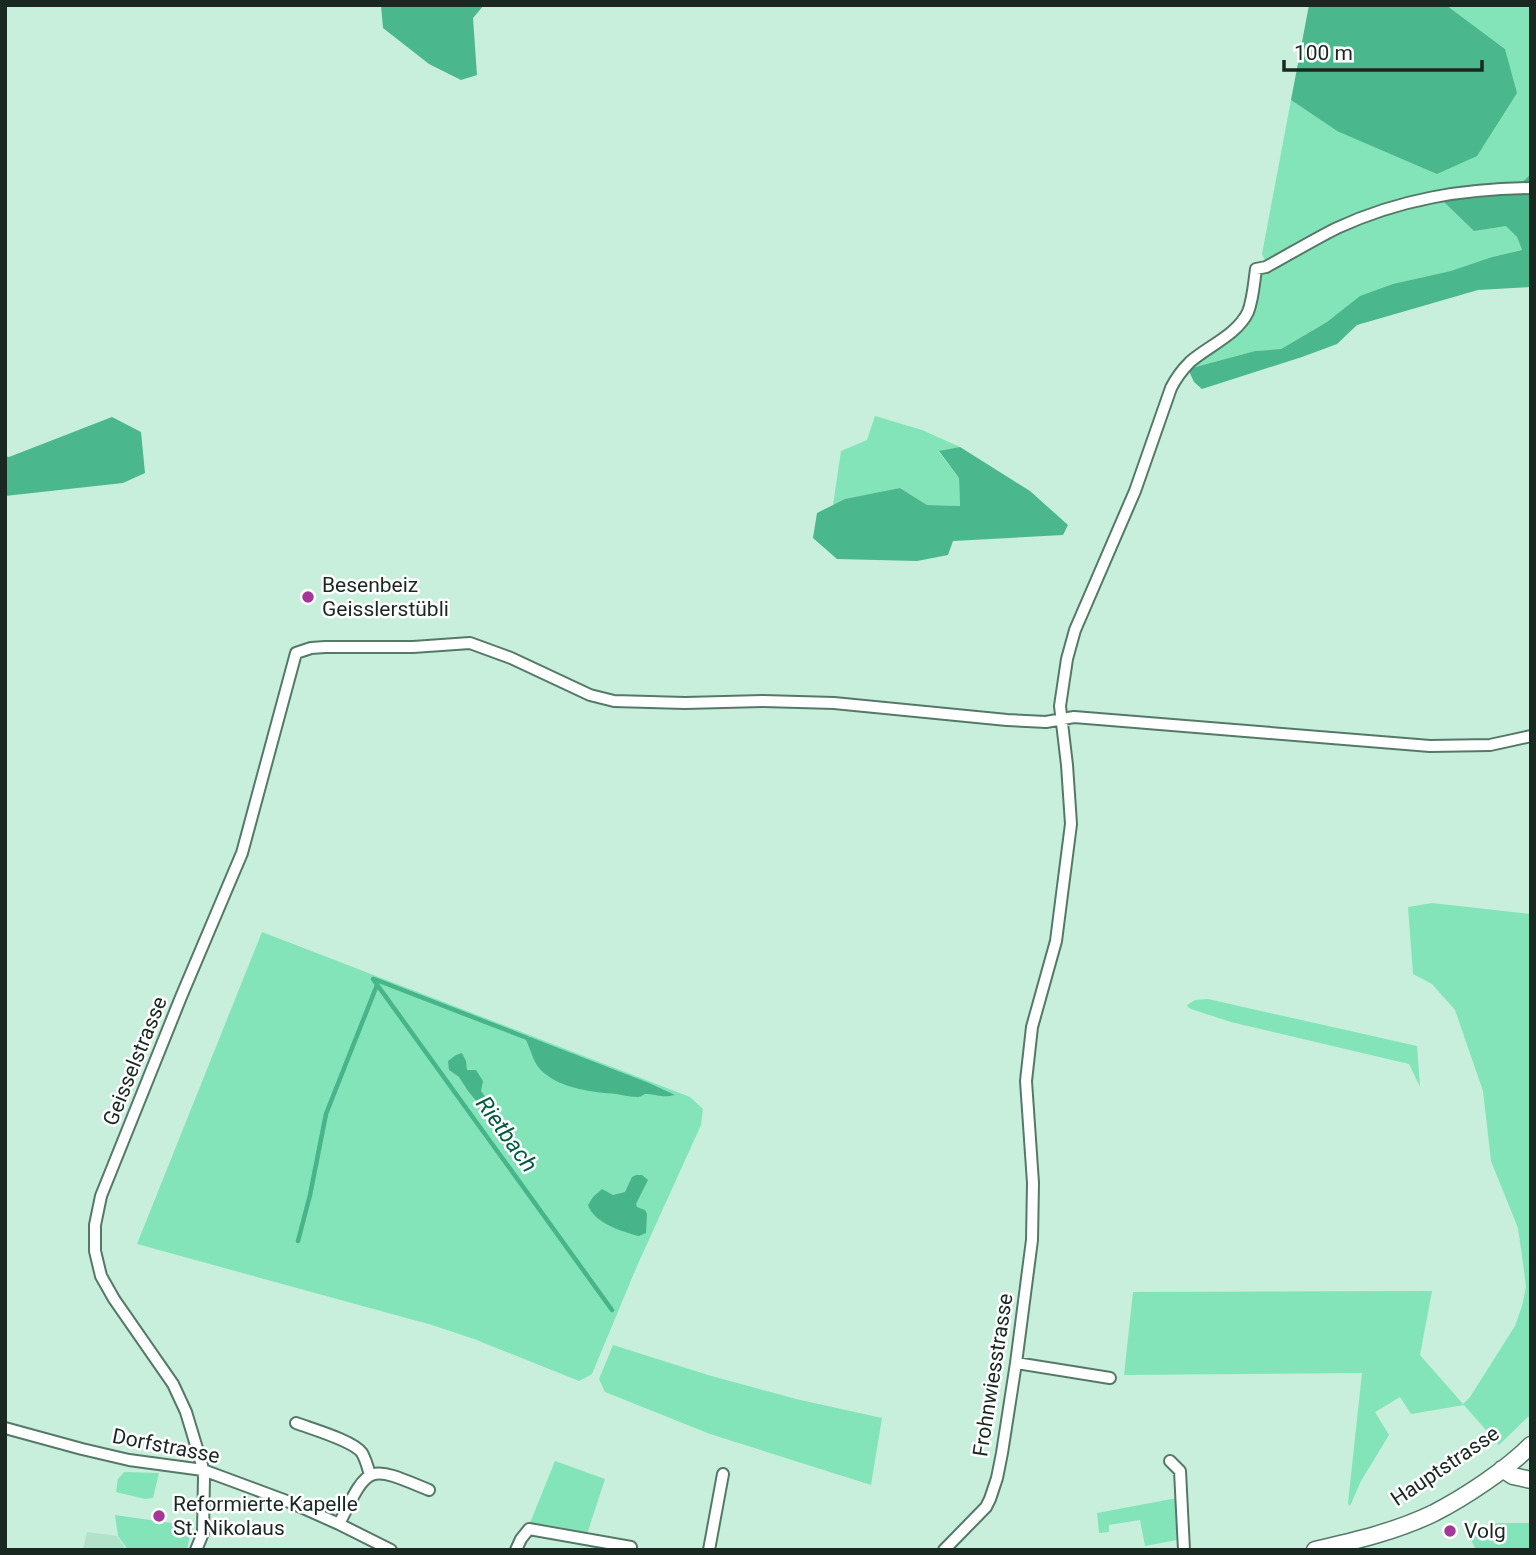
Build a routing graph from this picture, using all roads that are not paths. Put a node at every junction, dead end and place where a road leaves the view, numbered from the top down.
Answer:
1 (1531, 188) edge
2 (1061, 720) junction
3 (1531, 736) edge
4 (1016, 1363) junction
5 (1110, 1378) dead end
6 (296, 1423) dead end
7 (5, 1427) edge
8 (1531, 1431) edge
9 (1517, 1455) edge
10 (1170, 1461) dead end
11 (203, 1470) junction
12 (370, 1475) junction
13 (723, 1475) dead end
14 (1531, 1480) edge
15 (429, 1490) dead end
16 (339, 1524) junction
17 (1363, 1544) edge
18 (631, 1547) dead end
19 (195, 1550) edge
20 (391, 1550) edge
21 (516, 1550) edge
22 (709, 1550) edge
23 (944, 1550) edge
24 (1184, 1550) edge
25 (1315, 1550) edge

1 - 2 street, Frohnwiesstrasse
2 - 3 street
2 - 4 street, Frohnwiesstrasse
2 - 11 street, Geisselstrasse
4 - 5 street
4 - 23 street, Frohnwiesstrasse
6 - 12 street
7 - 11 street, Dorfstrasse
8 - 9 main road, Hauptstrasse
9 - 14 main road
9 - 17 main road, Hauptstrasse
10 - 24 street
11 - 16 street, Dorfstrasse
11 - 19 street, Geisselstrasse
12 - 15 street
12 - 16 street
13 - 22 street
16 - 20 street, Dorfstrasse
17 - 25 main road, Hauptstrasse
18 - 21 street

